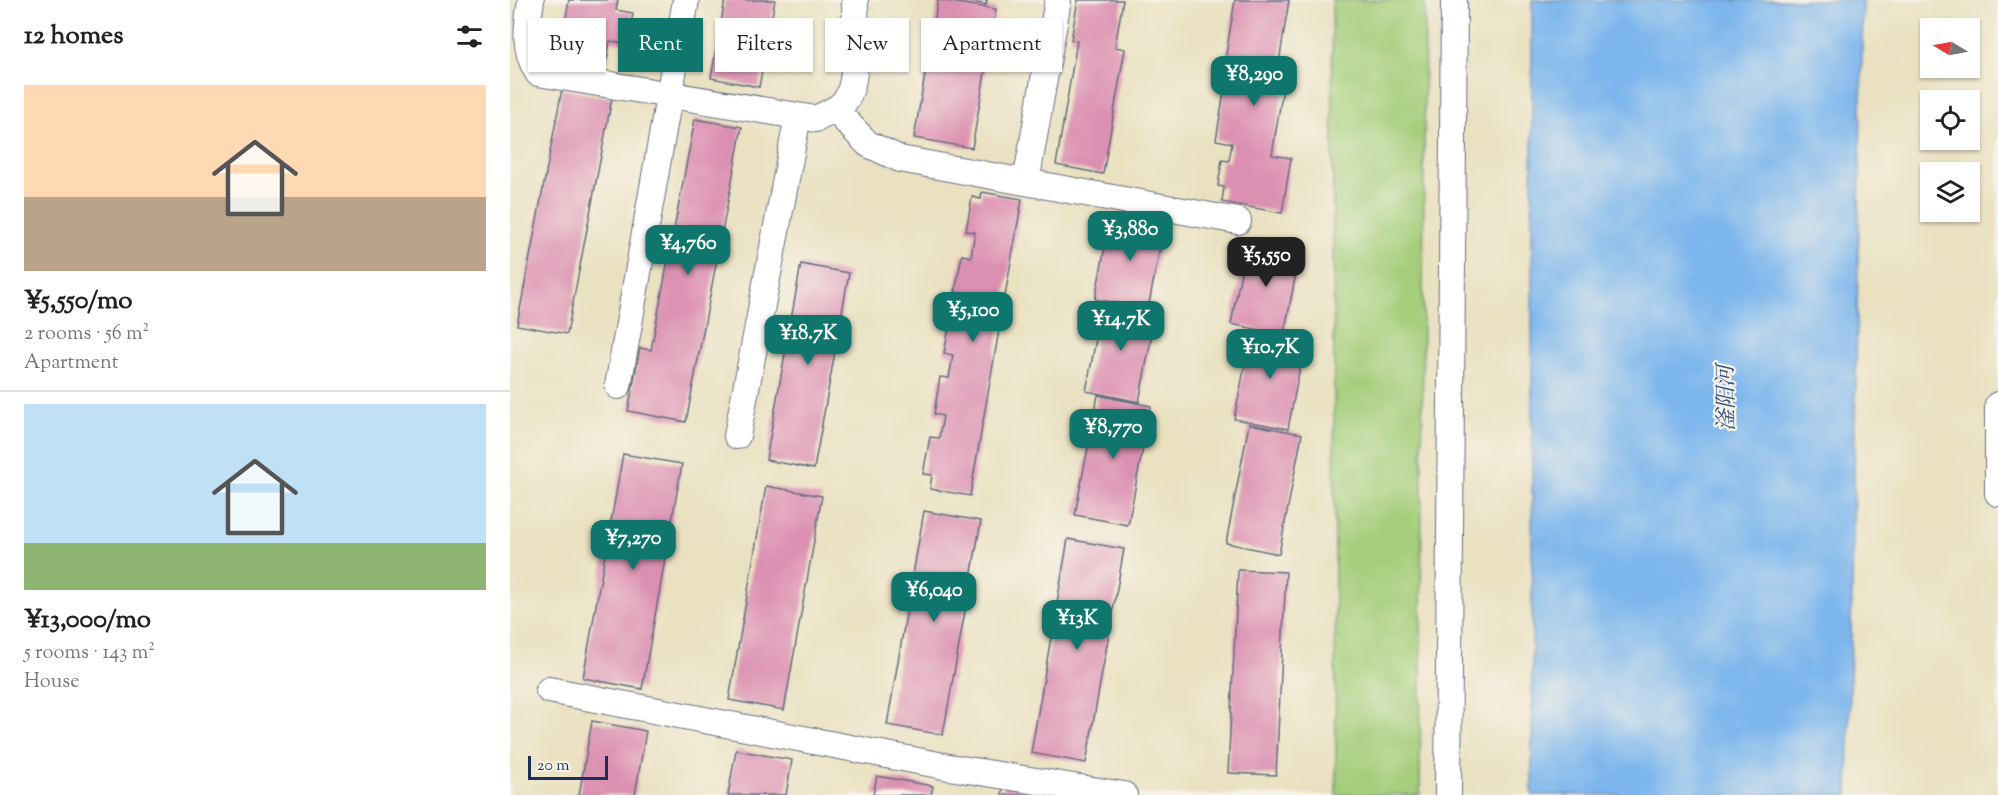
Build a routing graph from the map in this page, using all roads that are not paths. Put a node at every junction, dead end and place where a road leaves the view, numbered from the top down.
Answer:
1 (531, 0) edge
2 (686, 0) edge
3 (855, 0) edge
4 (1058, 0) edge
5 (1454, 0) edge
6 (669, 95) junction
7 (835, 110) junction
8 (798, 116) junction
9 (1026, 182) junction
10 (1238, 221) dead end
11 (618, 386) dead end
12 (1998, 405) edge
13 (737, 436) dead end
14 (1998, 493) edge
15 (549, 690) dead end
16 (1124, 795) edge
17 (1448, 795) edge

1 - 6 street
2 - 6 street
3 - 7 street
4 - 9 street
5 - 17 street
6 - 8 street
6 - 11 street
7 - 8 street
7 - 9 street
8 - 13 street
9 - 10 street
12 - 14 street
15 - 16 street

